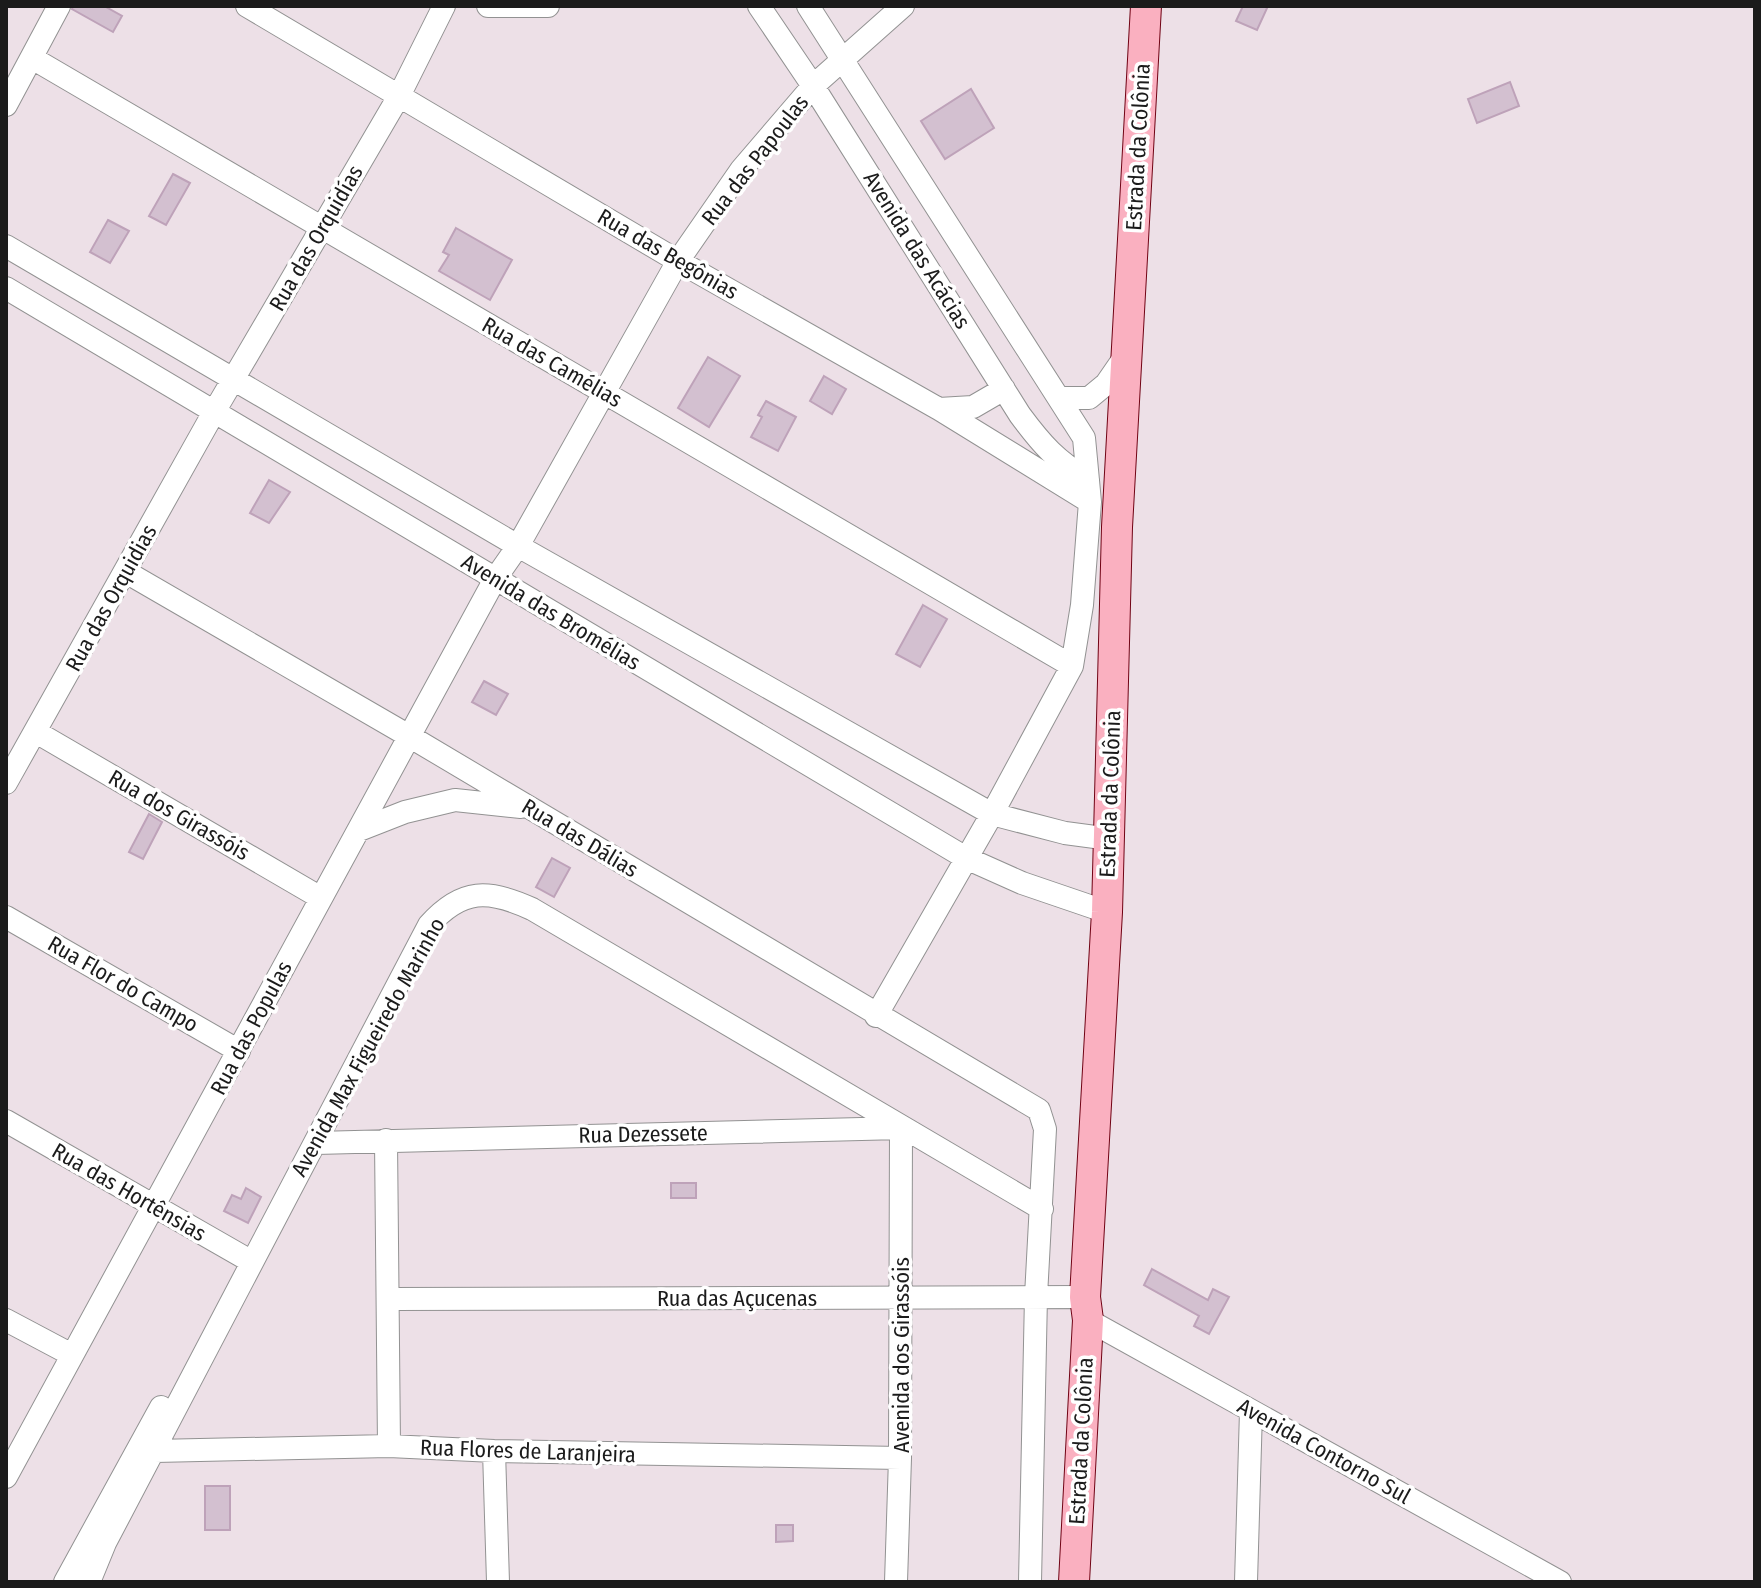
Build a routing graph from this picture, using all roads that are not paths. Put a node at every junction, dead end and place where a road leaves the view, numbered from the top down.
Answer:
1 (59, 6) edge
2 (247, 6) edge
3 (444, 6) edge
4 (488, 6) edge
5 (548, 6) edge
6 (759, 6) edge
7 (808, 6) edge
8 (903, 6) edge
9 (1146, 6) edge
10 (32, 58) junction
11 (843, 60) junction
12 (813, 86) junction
13 (399, 96) junction
14 (6, 105) edge
15 (322, 229) junction
16 (6, 246) edge
17 (678, 261) junction
18 (6, 288) edge
19 (1127, 355) junction
20 (234, 380) junction
21 (1004, 389) junction
22 (605, 392) junction
23 (1059, 398) junction
24 (939, 409) junction
25 (214, 412) junction
26 (1089, 491) junction
27 (518, 546) junction
28 (126, 572) junction
29 (495, 579) junction
30 (1072, 666) junction
31 (36, 732) junction
32 (409, 736) junction
33 (6, 783) edge
34 (531, 808) junction
35 (992, 814) junction
36 (359, 830) junction
37 (1110, 839) junction
38 (966, 858) junction
39 (321, 898) junction
40 (1107, 912) junction
41 (6, 917) edge
42 (876, 1016) junction
43 (239, 1051) junction
44 (6, 1121) edge
45 (901, 1128) junction
46 (386, 1140) junction
47 (316, 1143) junction
48 (154, 1207) junction
49 (1042, 1209) junction
50 (247, 1261) junction
51 (1036, 1296) junction
52 (901, 1298) junction
53 (389, 1299) junction
54 (1086, 1309) junction
55 (6, 1320) edge
56 (72, 1355) junction
57 (1251, 1411) junction
58 (389, 1446) junction
59 (155, 1451) junction
60 (494, 1451) junction
61 (900, 1458) junction
62 (6, 1477) edge
63 (65, 1582) edge
64 (89, 1582) edge
65 (498, 1582) edge
66 (896, 1582) edge
67 (1030, 1582) edge
68 (1074, 1582) edge
69 (1246, 1582) edge
70 (1560, 1582) edge

1 - 10 street
2 - 13 street, Rua das Begônias
3 - 13 street, Rua das Orquidías
4 - 5 street
6 - 12 street, Avenida das Acácias
7 - 11 street, Avenida das Acácias
8 - 11 street, Rua das Papoulas
9 - 19 main road, Estrada da Colônia
10 - 14 street
10 - 15 street, Rua das Camélias
11 - 12 street, Rua das Papoulas
11 - 23 street, Avenida das Acácias
12 - 17 street, Rua das Papoulas
12 - 21 street, Avenida das Acácias
13 - 15 street, Rua das Orquidías
13 - 17 street, Rua das Begônias
15 - 20 street, Rua das Orquidías
15 - 22 street, Rua das Camélias
16 - 20 street, Avenida das Bromélias
17 - 22 street, Rua das Papoulas
17 - 24 street, Rua das Begônias
18 - 25 street, Avenida das Bromélias
19 - 23 street
19 - 37 main road, Estrada da Colônia
20 - 25 street, Rua das Orquidías
20 - 27 street, Avenida das Bromélias
21 - 24 street
21 - 26 street, Avenida das Acácias
22 - 27 street, Rua das Papoulas
22 - 30 street, Rua das Camélias
23 - 26 street, Avenida das Acácias
24 - 26 street, Rua das Begônias
25 - 28 street, Rua das Orquidias
25 - 29 street, Avenida das Bromélias
26 - 30 street
27 - 29 street, Rua das Papoulas
27 - 35 street, Avenida das Bromélias
28 - 31 street, Rua das Orquidias
28 - 32 street, Rua das Dálias
29 - 32 street, Rua das Populas
29 - 38 street, Avenida das Bromélias
30 - 35 street
31 - 33 street, Rua das Orquidias
31 - 39 street, Rua dos Girassóis
32 - 34 street, Rua das Dálias
32 - 36 street, Rua das Populas
34 - 36 street
34 - 42 street, Rua das Dálias
35 - 37 street, Avenida das Bromélias
35 - 38 street
36 - 39 street, Rua das Populas
37 - 40 main road, Estrada da Colônia
38 - 40 street, Avenida das Bromélias
38 - 42 street
39 - 43 street, Rua das Populas
40 - 54 main road, Estrada da Colônia
41 - 43 street, Rua Flor do Campo
42 - 49 street, Rua das Dálias
43 - 48 street, Rua das Populas
44 - 48 street, Rua das Hortênsias
45 - 46 street, Rua Dezessete
45 - 47 street, Avenida Max Figueiredo Marinho
45 - 49 street, Avenida Max Figueiredo Marinho
45 - 52 street, Avenida dos Girassóis
46 - 47 street, Rua Dezessete
46 - 53 street
47 - 50 street, Avenida Max Figueiredo Marinho
48 - 50 street, Rua das Hortênsias
48 - 56 street, Rua das Populas
49 - 51 street
50 - 59 street, Avenida Max Figueiredo Marinho
50 - 63 street
51 - 52 street, Rua das Açucenas
51 - 54 street, Rua das Açucenas
51 - 67 street
52 - 53 street, Rua das Açucenas
52 - 61 street, Avenida dos Girassóis
53 - 58 street
54 - 57 street, Avenida Contorno Sul
54 - 68 main road, Estrada da Colônia
55 - 56 street
56 - 62 street, Rua das Populas
57 - 69 street
57 - 70 street, Avenida Contorno Sul
58 - 59 street, Rua Flores de Laranjeira
58 - 60 street, Rua Flores de Laranjeira
59 - 64 street, Avenida Max Figueiredo Marinho
60 - 61 street, Rua Flores de Laranjeira
60 - 65 street
61 - 66 street, Avenida dos Girassóis

